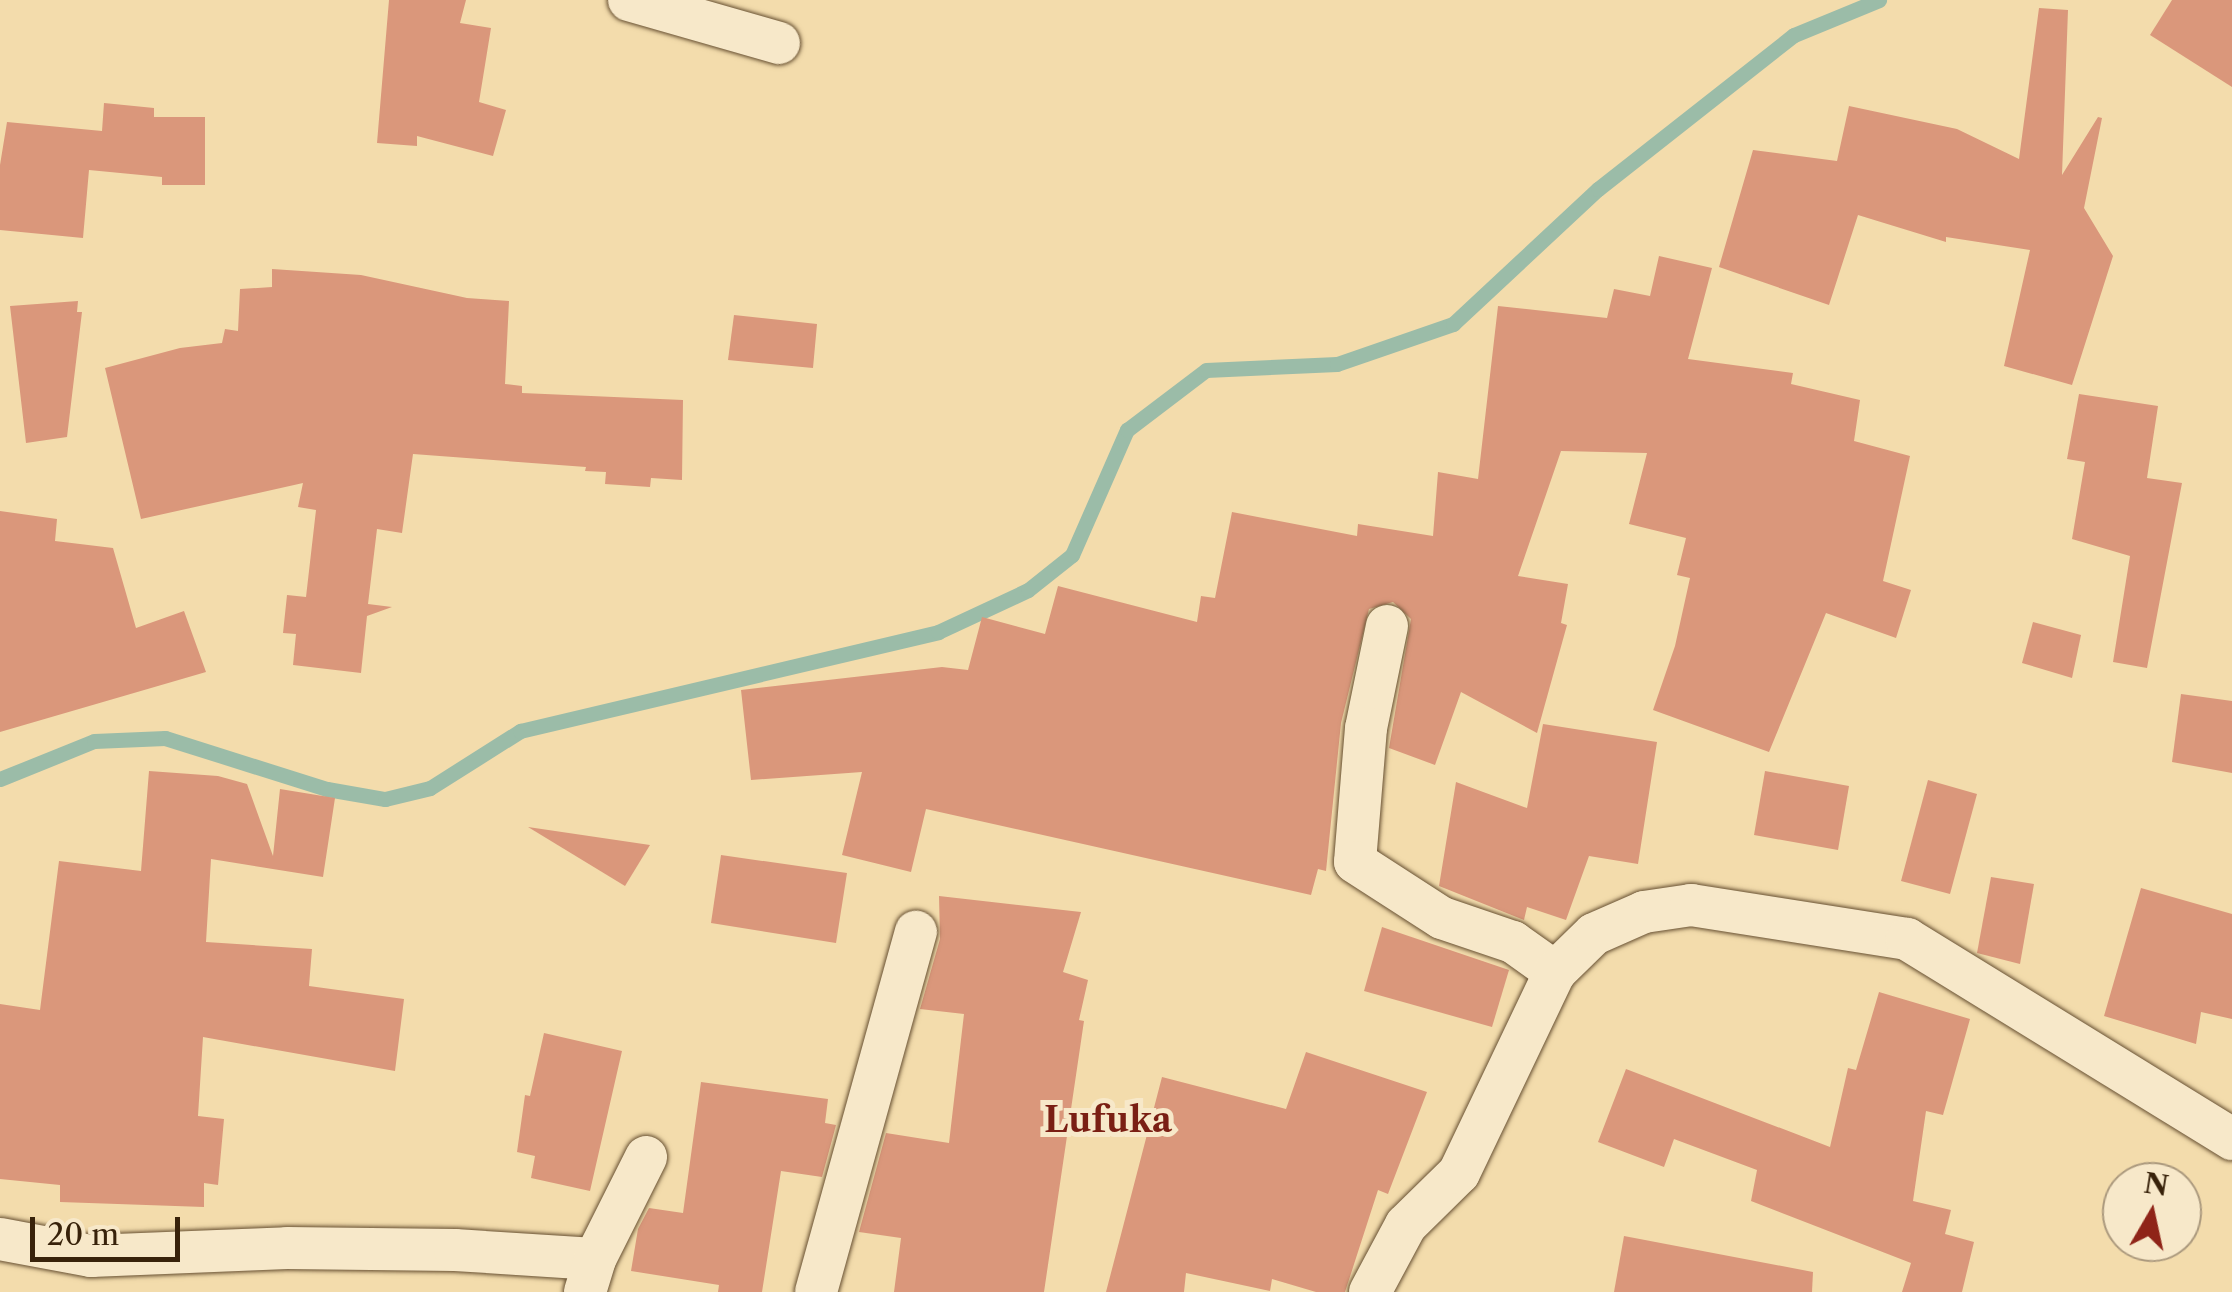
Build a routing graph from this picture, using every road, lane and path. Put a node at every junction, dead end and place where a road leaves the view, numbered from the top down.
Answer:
1 (629, 0) edge
2 (760, 0) edge
3 (727, 27) junction
4 (780, 43) dead end
5 (1387, 626) dead end
6 (916, 932) dead end
7 (1555, 972) junction
8 (2232, 1139) edge
9 (646, 1157) dead end
10 (0, 1239) edge
11 (590, 1275) edge
12 (816, 1292) edge
13 (1370, 1292) edge

1 - 3 street
2 - 3 street
3 - 4 street
5 - 7 street
6 - 12 street
7 - 8 street
7 - 13 street
9 - 11 street
10 - 11 street

